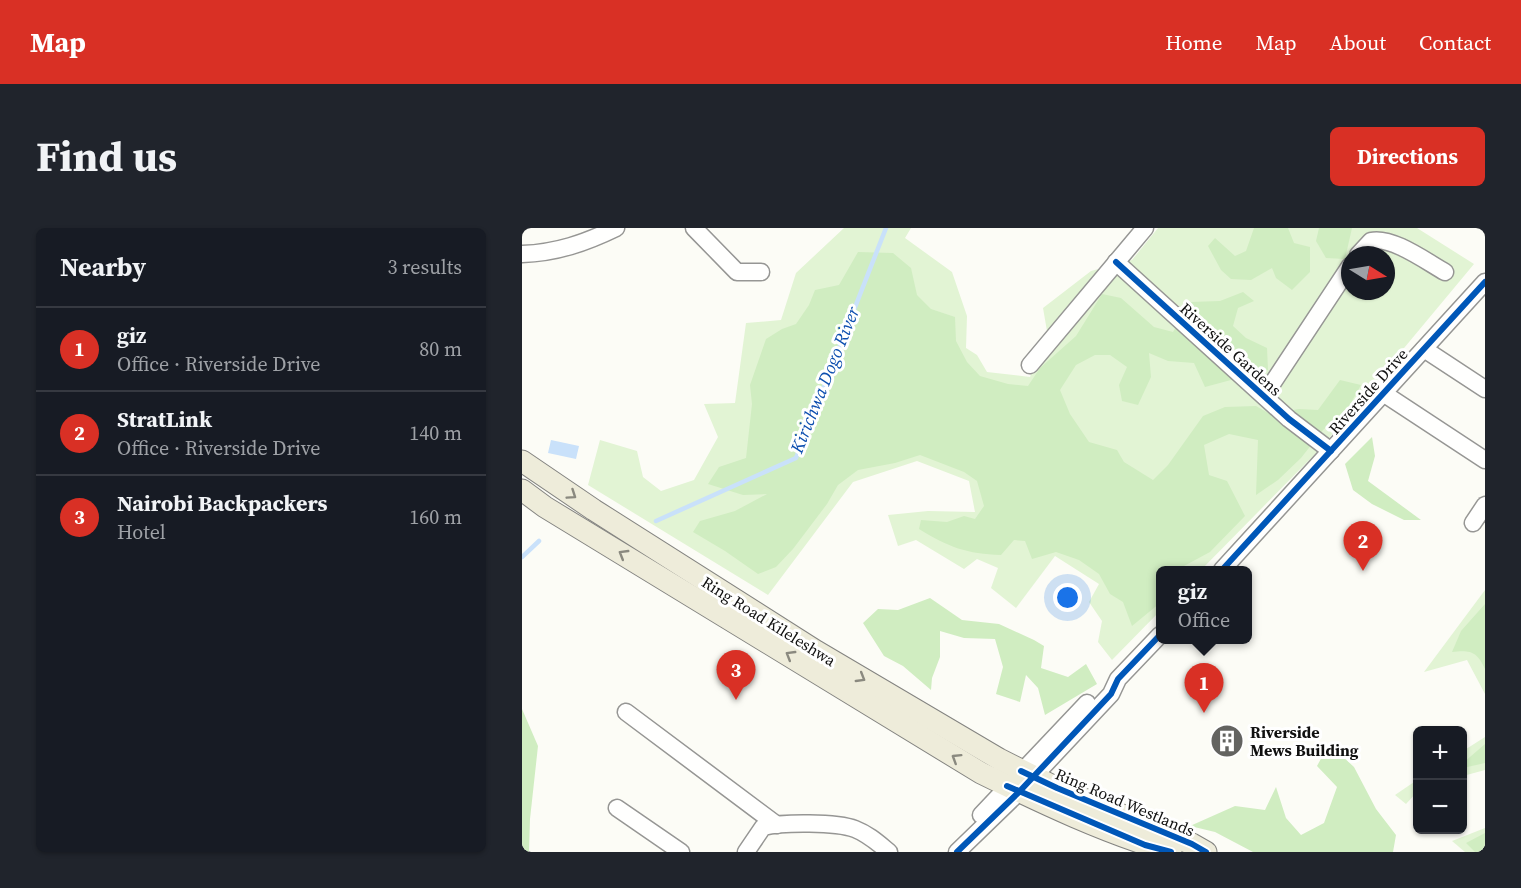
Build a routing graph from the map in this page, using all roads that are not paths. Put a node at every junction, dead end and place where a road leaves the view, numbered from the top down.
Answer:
1 (616, 228) edge
2 (694, 228) edge
3 (1145, 228) edge
4 (1366, 246) edge
5 (522, 254) edge
6 (1116, 262) junction
7 (761, 272) dead end
8 (1445, 273) dead end
9 (1341, 279) edge
10 (1485, 282) edge
11 (1424, 349) junction
12 (1030, 365) dead end
13 (1485, 389) edge
14 (1383, 393) junction
15 (1264, 396) junction
16 (1331, 451) junction
17 (1485, 460) edge
18 (522, 461) edge
19 (522, 490) edge
20 (1485, 505) edge
21 (1473, 523) dead end
22 (1226, 566) edge
23 (1156, 640) edge
24 (626, 712) dead end
25 (1020, 782) junction
26 (617, 808) dead end
27 (777, 825) junction
28 (681, 852) edge
29 (746, 852) edge
30 (889, 852) edge
31 (952, 852) edge
32 (957, 852) edge
33 (1171, 852) edge
34 (1206, 852) edge

1 - 5 street
2 - 7 street
3 - 6 street
4 - 8 street
6 - 12 street
6 - 15 street, Riverside Gardens
9 - 15 street
10 - 11 street, Riverside Drive
11 - 13 street
11 - 14 street, Riverside Drive
14 - 16 street, Riverside Drive
14 - 17 street
15 - 16 street, Riverside Gardens
16 - 22 street, Riverside Drive
18 -> 25 main road, Ring Road Kileleshwa
25 -> 19 main road, Ring Road Kileleshwa
20 - 21 street
23 - 25 street
24 - 27 street
25 - 31 street
25 - 32 street
25 - 33 main road, Ring Road Westlands
25 - 34 main road, Ring Road Westlands
26 - 28 street
27 - 29 street
27 - 30 street

